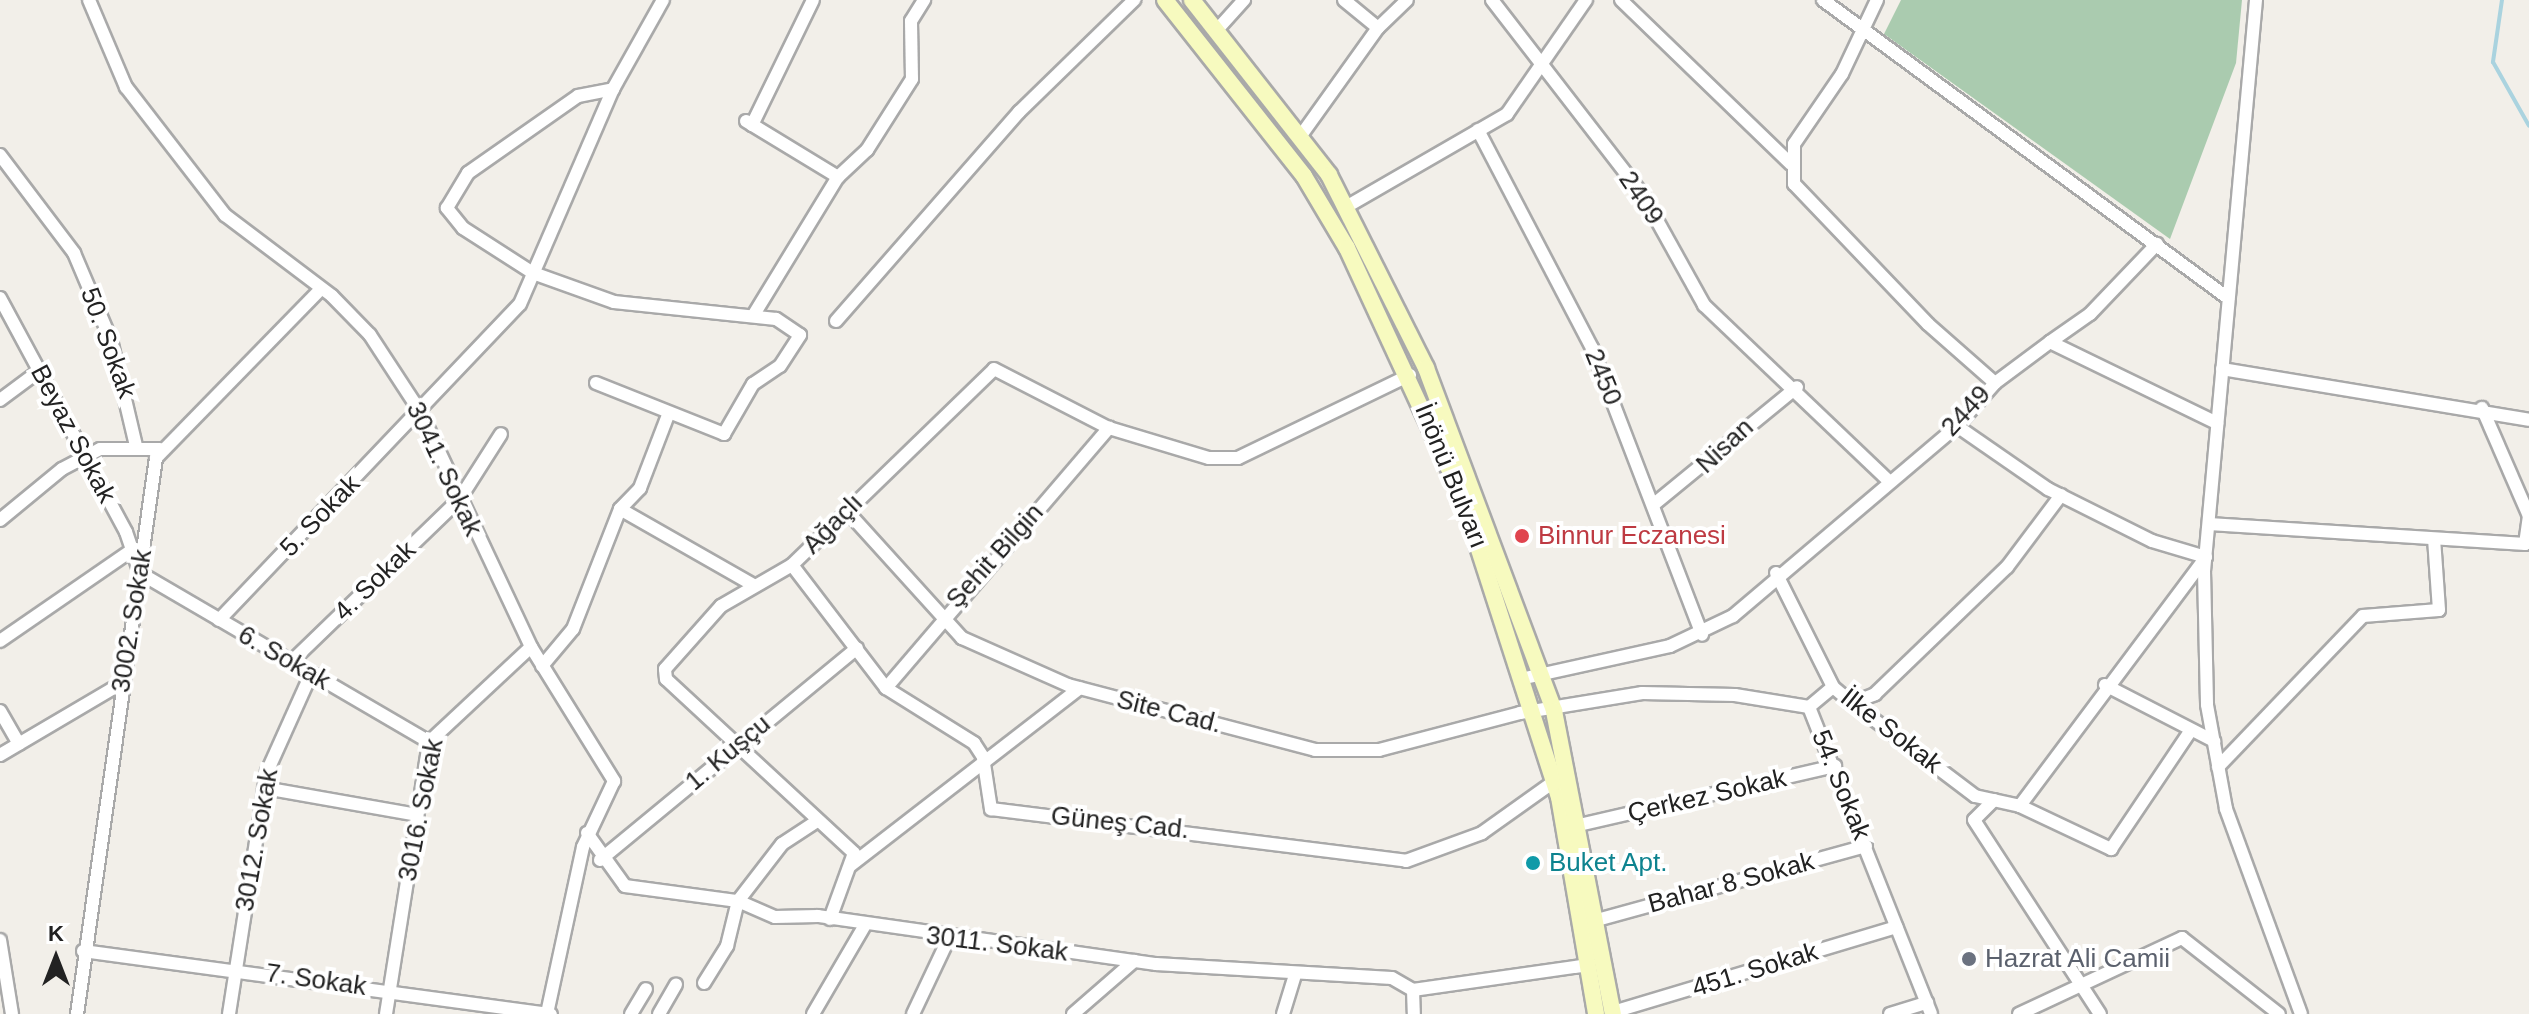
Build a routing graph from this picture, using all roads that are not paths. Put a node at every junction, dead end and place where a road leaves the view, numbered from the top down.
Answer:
1 (89, 0) edge
2 (663, 0) edge
3 (813, 0) edge
4 (924, 0) edge
5 (1134, 0) edge
6 (1165, 0) edge
7 (1192, 0) edge
8 (1244, 0) edge
9 (1344, 0) edge
10 (1407, 0) edge
11 (1492, 0) edge
12 (1586, 0) edge
13 (1621, 0) edge
14 (1823, 0) edge
15 (1877, 0) edge
16 (2256, 0) edge
17 (1378, 28) junction
18 (1216, 31) junction
19 (1863, 32) junction
20 (1542, 69) junction
21 (613, 89) junction
22 (1478, 130) junction
23 (1302, 134) junction
24 (0, 155) edge
25 (1791, 164) junction
26 (838, 177) junction
27 (1346, 207) junction
28 (2157, 244) junction
29 (533, 273) junction
30 (318, 292) junction
31 (0, 298) edge
32 (2228, 298) junction
33 (753, 316) junction
34 (836, 321) dead end
35 (2050, 342) junction
36 (2222, 369) junction
37 (39, 371) junction
38 (1410, 375) junction
39 (596, 383) dead end
40 (1995, 383) junction
41 (1797, 387) junction
42 (0, 400) edge
43 (2482, 408) junction
44 (421, 413) junction
45 (668, 415) junction
46 (2529, 420) edge
47 (2217, 423) junction
48 (1957, 426) junction
49 (1109, 428) junction
50 (501, 434) dead end
51 (136, 446) junction
52 (160, 449) junction
53 (85, 457) junction
54 (1889, 481) junction
55 (2061, 495) junction
56 (459, 500) junction
57 (1653, 505) junction
58 (620, 509) junction
59 (846, 510) junction
60 (0, 520) edge
61 (2209, 524) junction
62 (2434, 539) junction
63 (129, 552) junction
64 (2206, 557) junction
65 (792, 565) junction
66 (140, 573) junction
67 (1776, 573) junction
68 (755, 586) junction
69 (944, 611) junction
70 (219, 620) junction
71 (1702, 635) junction
72 (0, 641) edge
73 (531, 647) junction
74 (857, 648) junction
75 (291, 662) junction
76 (542, 666) junction
77 (311, 674) junction
78 (1533, 676) junction
79 (122, 683) junction
80 (2105, 685) junction
81 (1833, 687) junction
82 (886, 688) junction
83 (1080, 688) junction
84 (1852, 703) junction
85 (1809, 707) junction
86 (1535, 710) junction
87 (0, 711) edge
88 (1554, 711) junction
89 (2191, 730) junction
90 (2214, 741) junction
91 (429, 742) junction
92 (19, 744) junction
93 (736, 744) junction
94 (0, 755) edge
95 (983, 757) junction
96 (1835, 766) junction
97 (2218, 767) junction
98 (1555, 781) junction
99 (264, 788) junction
100 (1994, 800) junction
101 (2020, 806) junction
102 (417, 815) junction
103 (817, 821) junction
104 (1579, 825) junction
105 (587, 833) junction
106 (1866, 846) junction
107 (600, 860) junction
108 (851, 865) junction
109 (738, 901) junction
110 (830, 919) junction
111 (1597, 920) junction
112 (865, 925) junction
113 (1897, 927) junction
114 (949, 938) junction
115 (0, 940) edge
116 (83, 951) junction
117 (1134, 961) junction
118 (1588, 965) junction
119 (234, 969) junction
120 (1295, 975) junction
121 (704, 983) dead end
122 (2081, 983) junction
123 (676, 985) dead end
124 (646, 989) dead end
125 (1413, 990) junction
126 (389, 991) junction
127 (1929, 1008) edge
128 (549, 1013) edge
129 (1607, 1013) edge
130 (12, 1014) edge
131 (77, 1014) edge
132 (229, 1014) edge
133 (386, 1014) edge
134 (631, 1014) edge
135 (659, 1014) edge
136 (813, 1014) edge
137 (913, 1014) edge
138 (1073, 1014) edge
139 (1283, 1014) edge
140 (1414, 1014) edge
141 (1890, 1014) edge
142 (2019, 1014) edge
143 (2100, 1014) edge
144 (2279, 1014) edge
145 (2301, 1014) edge

1 - 30 street, 3041. Sokak
2 - 21 street, 5. Sokak
3 - 26 street
4 - 26 street
5 - 34 street
6 - 38 main road, İnönü Bulvarı
7 - 18 main road, İnönü Bulvarı
8 - 18 street
9 - 17 street
10 - 17 street
11 - 20 street, 2409
12 - 20 street
13 - 25 street
14 - 19 street
15 - 19 street
16 - 32 street
17 - 23 street
18 - 23 main road, İnönü Bulvarı
19 - 25 street
19 - 28 street
20 - 22 street
20 - 41 street, 2409
21 - 29 street, 5. Sokak
21 - 29 street
22 - 27 street
22 - 57 street, 2450
23 - 27 main road, İnönü Bulvarı
24 - 51 street, 50. Sokak
25 - 40 street, 2449
26 - 33 street
27 - 78 main road, İnönü Bulvarı
28 - 32 street
28 - 35 street
29 - 33 street
29 - 44 street, 5. Sokak
30 - 44 street, 3041. Sokak
30 - 52 street
31 - 37 street, Beyaz Sokak
32 - 36 street
33 - 45 street
35 - 40 street
35 - 47 street
36 - 43 street
36 - 47 street
37 - 42 street
37 - 53 street, Beyaz Sokak
38 - 49 street
38 - 78 main road, İnönü Bulvarı
39 - 45 street
40 - 48 street, 2449
41 - 54 street, 2409
41 - 57 street, Nisan
43 - 46 street
43 - 62 street
44 - 56 street, 3041. Sokak
44 - 70 street, 5. Sokak
45 - 58 street
47 - 61 street
48 - 54 street, 2449
48 - 55 street
49 - 59 street, Ağaçlı
49 - 69 street, Şehit Bilgin
50 - 56 street, 4. Sokak
51 - 52 street
51 - 53 street
52 - 66 street, 3002. Sokak
53 - 60 street
53 - 63 street, Beyaz Sokak
54 - 67 street, 2449
55 - 64 street
55 - 84 street
56 - 73 street, 3041. Sokak
56 - 75 street, 4. Sokak
57 - 71 street, 2450
58 - 68 street
58 - 76 street
59 - 65 street, Ağaçlı
59 - 69 street, Site Cad.
61 - 62 street
61 - 64 street
62 - 97 street
63 - 66 street, Beyaz Sokak
63 - 72 street
64 - 80 street
64 - 90 street
65 - 68 street, Ağaçlı
65 - 74 street
66 - 70 street, 6. Sokak
66 - 79 street, 3002. Sokak
67 - 71 street, 2449
67 - 81 street, İlke Sokak
68 - 93 street, Ağaçlı
69 - 82 street, Şehit Bilgin
69 - 83 street, Site Cad.
70 - 75 street, 6. Sokak
71 - 78 street, 2449
73 - 76 street, 3041. Sokak
73 - 91 street, 3016. Sokak
74 - 82 street
74 - 93 street, 1. Kuşçu
75 - 77 street, 6. Sokak
76 - 105 street, 3041. Sokak
77 - 91 street, 6. Sokak
77 - 99 street, 3012. Sokak
78 - 86 main road, İnönü Bulvarı
78 - 88 main road, İnönü Bulvarı
79 - 92 street
79 - 116 street, 3002. Sokak
80 - 89 street
80 - 101 street
81 - 84 street, İlke Sokak
81 - 85 street
82 - 95 street
83 - 86 street, Site Cad.
83 - 95 street
84 - 100 street, İlke Sokak
85 - 88 street, 54. Sokak
85 - 96 street, 54. Sokak
86 - 88 street, Site Cad.
86 - 98 main road, İnönü Bulvarı
87 - 92 street
88 - 104 main road, İnönü Bulvarı
89 - 90 street
89 - 101 street, İlke Sokak
90 - 97 street
91 - 102 street, 3016. Sokak
92 - 94 street
93 - 103 street
93 - 107 street, 1. Kuşçu
95 - 98 street, Güneş Cad.
95 - 108 street
96 - 104 street, Çerkez Sokak
96 - 106 street, 54. Sokak
97 - 145 street
98 - 118 main road, İnönü Bulvarı
99 - 102 street
99 - 119 street, 3012. Sokak
100 - 101 street, İlke Sokak
100 - 122 street
102 - 126 street, 3016. Sokak
103 - 108 street
103 - 109 street
104 - 111 main road, İnönü Bulvarı
105 - 107 street, 3011. Sokak
105 - 128 street, 3041. Sokak
106 - 111 street, Bahar 8 Sokak
106 - 113 street, 54. Sokak
107 - 109 street, 3011. Sokak
108 - 110 street
109 - 110 street, 3011. Sokak
109 - 121 street
110 - 112 street, 3011. Sokak
111 - 129 main road, İnönü Bulvarı
112 - 114 street, 3011. Sokak
112 - 136 street
113 - 127 street, 54. Sokak
113 - 129 street, 451. Sokak
114 - 117 street, 3011. Sokak
114 - 137 street
115 - 130 street
116 - 119 street, 7. Sokak
116 - 131 street, 3002. Sokak
117 - 120 street, 3011. Sokak
117 - 138 street
118 - 125 street
118 - 129 main road, İnönü Bulvarı
119 - 126 street, 7. Sokak
119 - 132 street, 3012. Sokak
120 - 125 street, 3011. Sokak
120 - 139 street
122 - 142 street
122 - 143 street
122 - 144 street
123 - 135 street
124 - 134 street
125 - 140 street
126 - 128 street, 7. Sokak
126 - 133 street, 3016. Sokak
127 - 141 street

